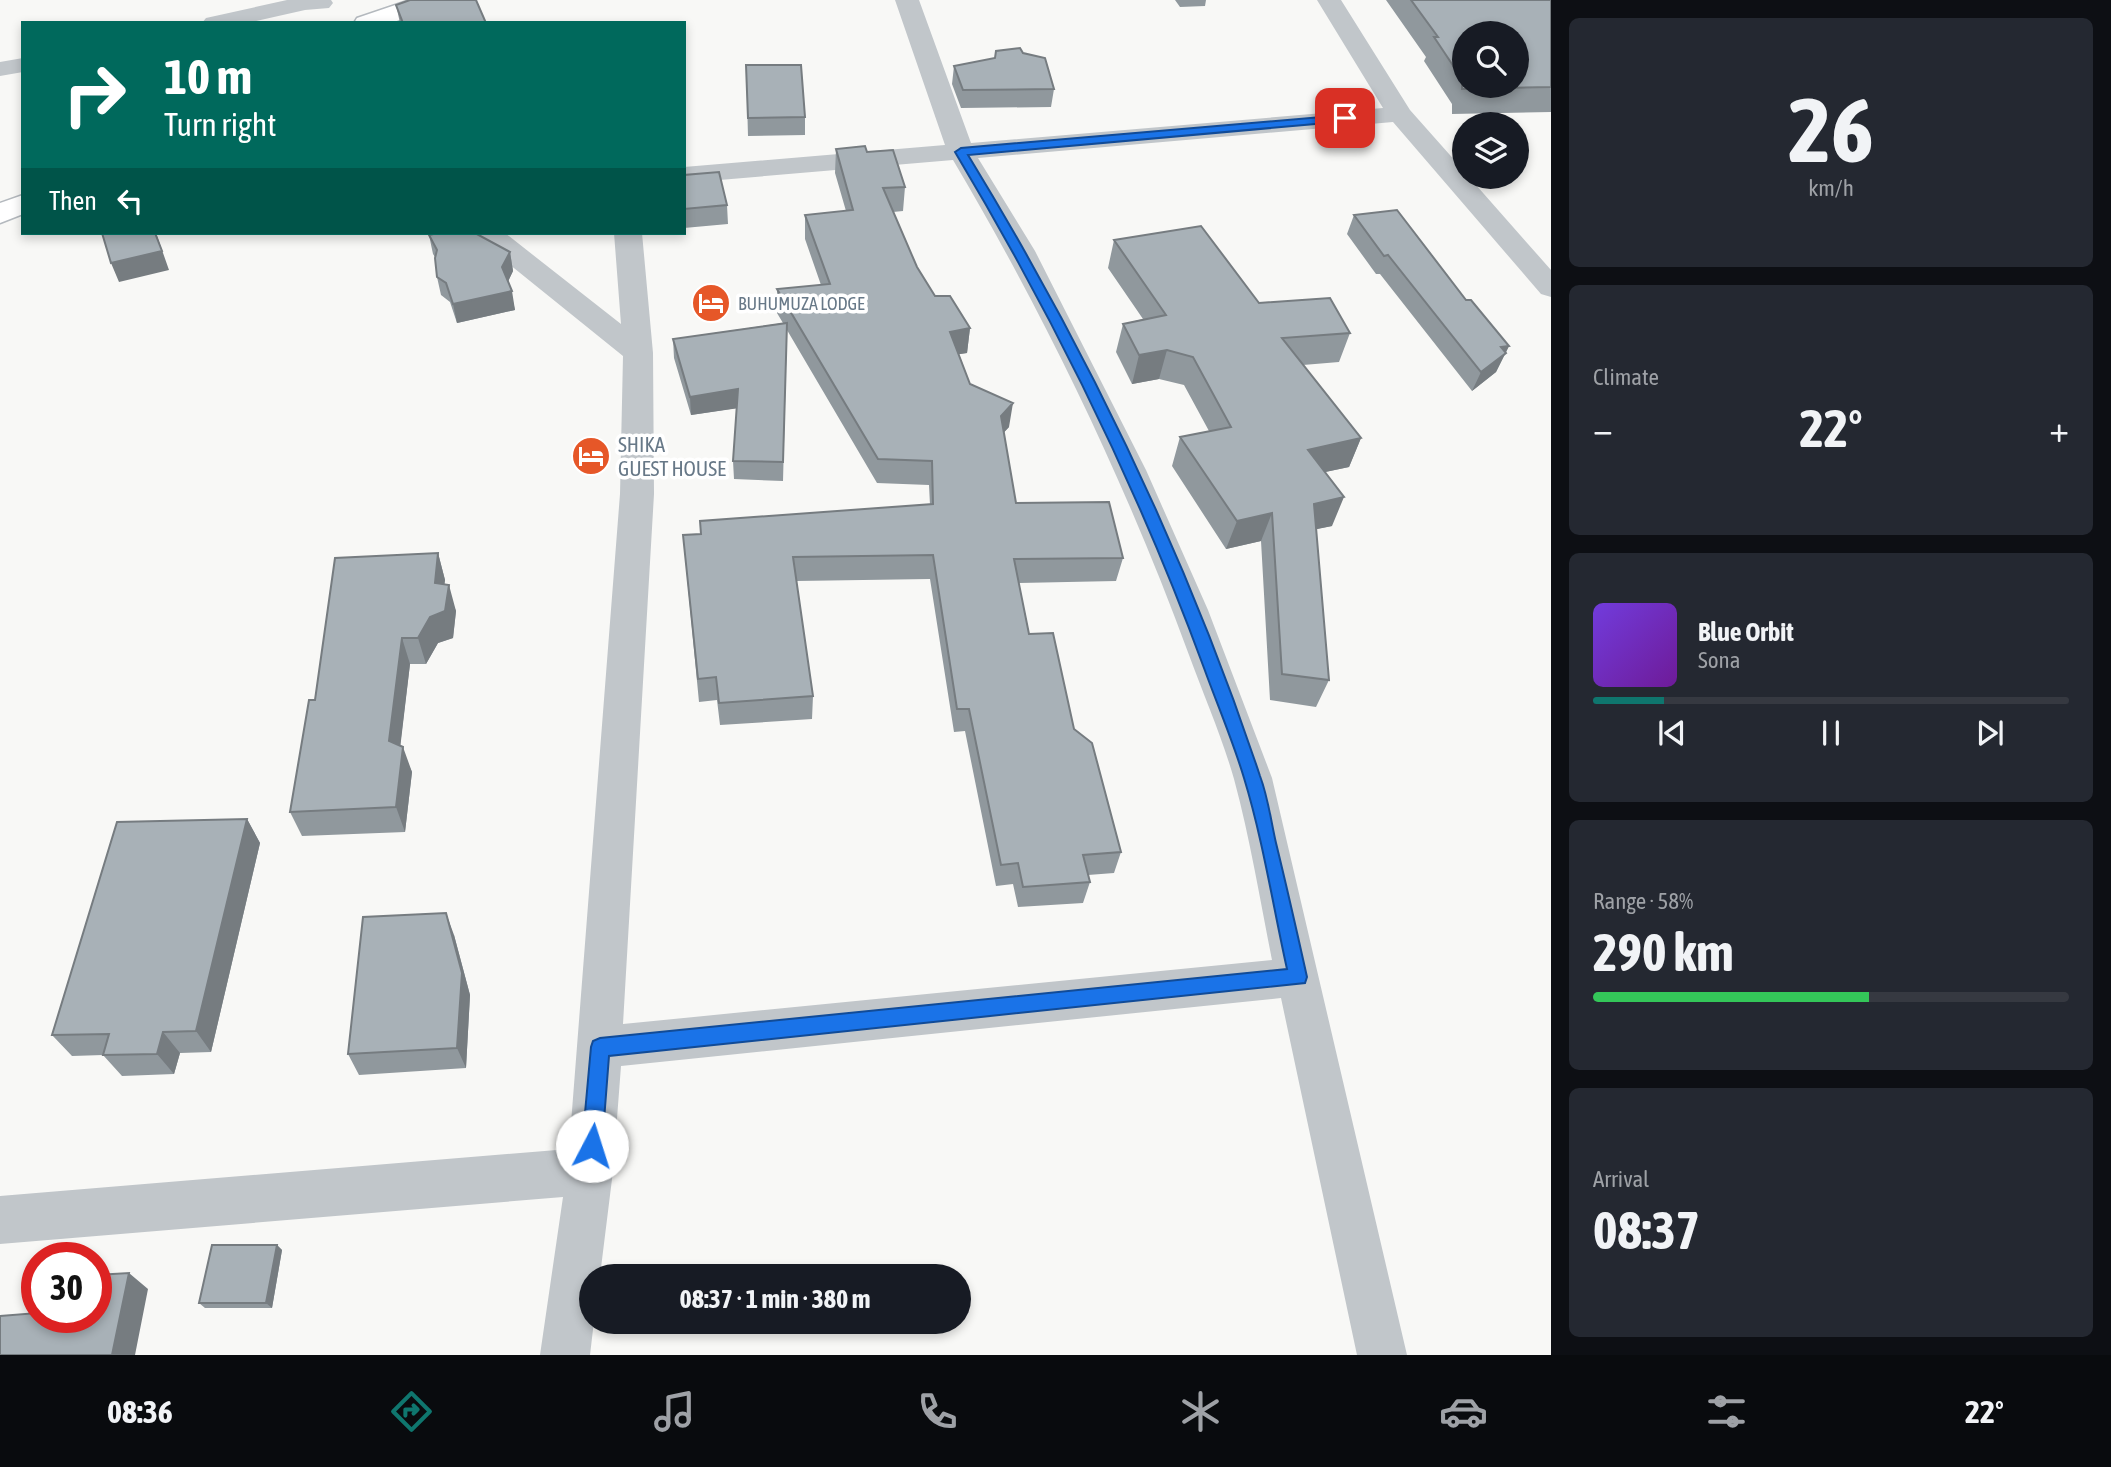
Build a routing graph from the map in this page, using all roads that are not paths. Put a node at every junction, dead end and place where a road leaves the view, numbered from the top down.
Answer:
1 (434, 0) edge
2 (908, 0) edge
3 (1329, 0) edge
4 (326, 6) edge
5 (223, 21) edge
6 (373, 21) edge
7 (21, 65) edge
8 (0, 69) edge
9 (1400, 114) junction
10 (961, 152) junction
11 (686, 175) edge
12 (21, 204) edge
13 (0, 214) edge
14 (490, 235) edge
15 (628, 235) edge
16 (1551, 288) edge
17 (638, 353) junction
18 (1298, 977) junction
19 (600, 1047) junction
20 (590, 1171) junction
21 (0, 1220) edge
22 (565, 1355) edge
23 (1382, 1355) edge

1 - 6 main road
2 - 10 street
3 - 9 street
4 - 5 street
7 - 8 street
9 - 10 street
9 - 16 street
10 - 11 street
10 - 18 street
12 - 13 main road
14 - 17 street
15 - 17 street
17 - 19 street
18 - 19 street
18 - 23 street
19 - 20 street
20 - 21 street
20 - 22 street

